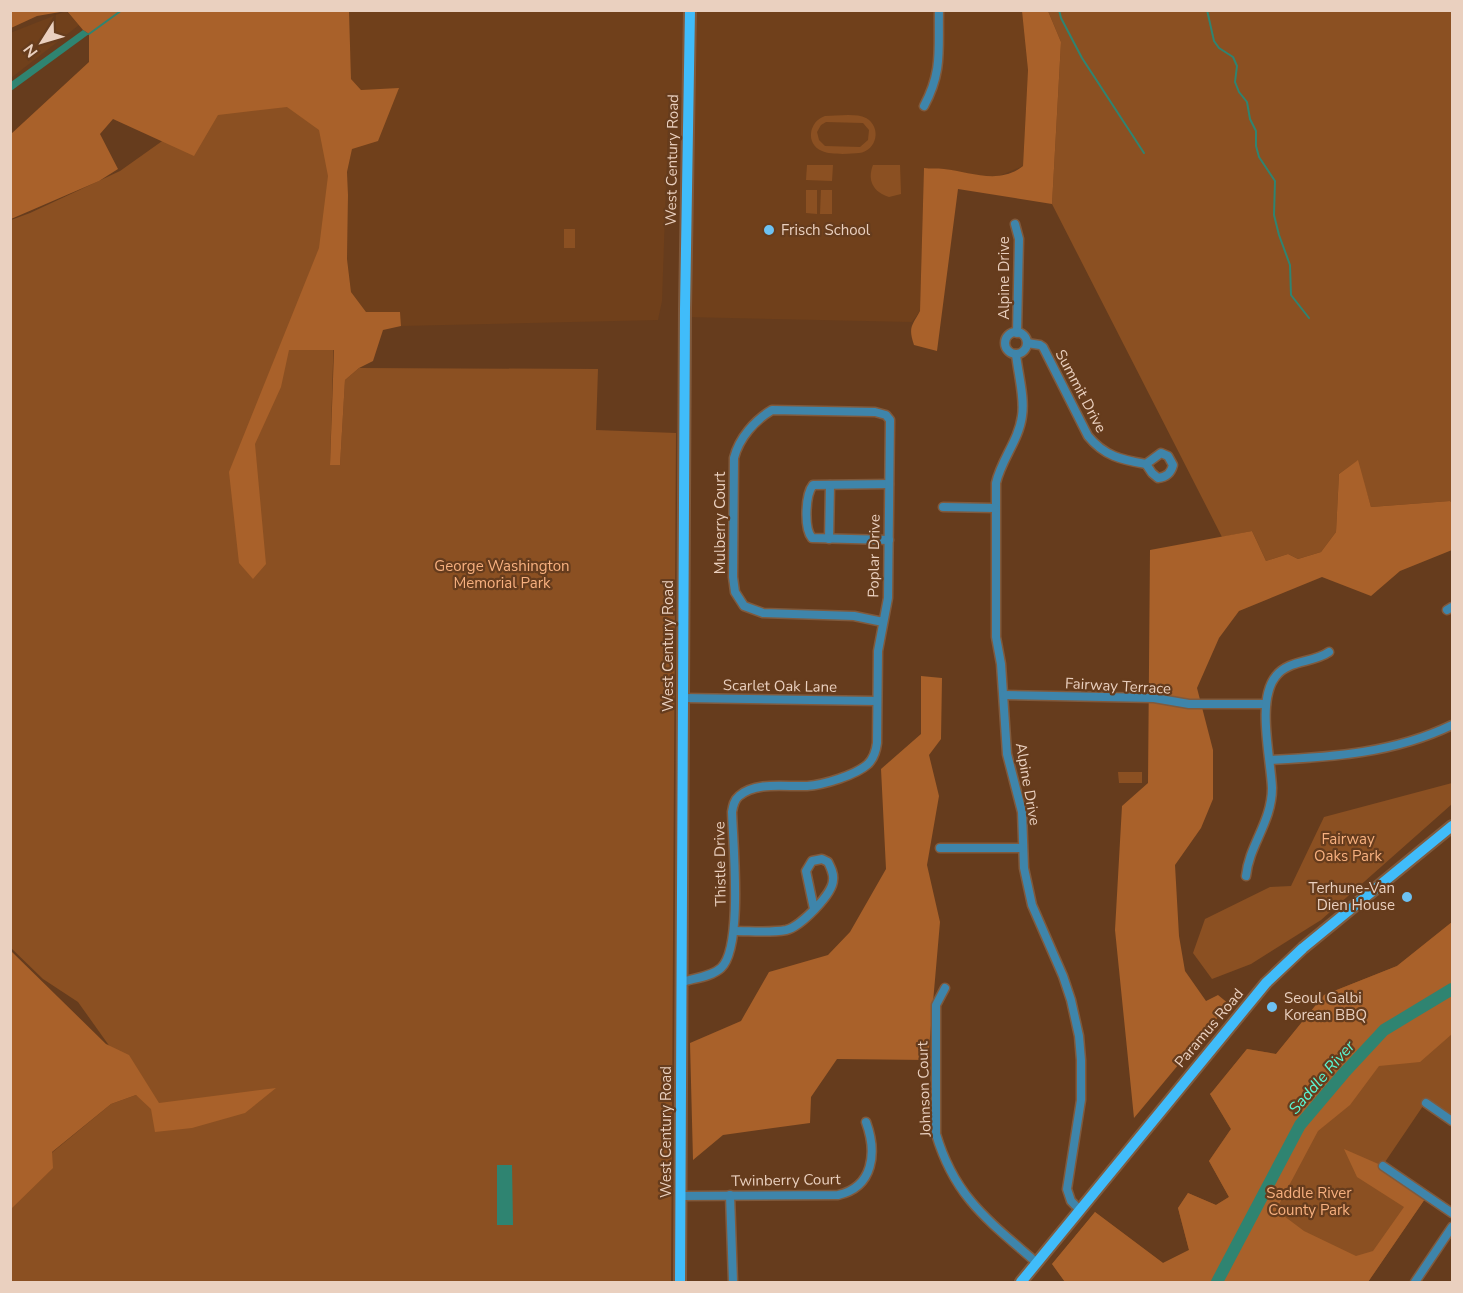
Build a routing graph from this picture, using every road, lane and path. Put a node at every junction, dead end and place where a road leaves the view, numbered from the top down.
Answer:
1 (690, 10) edge
2 (939, 10) edge
3 (924, 106) dead end
4 (1015, 224) dead end
5 (1017, 333) junction
6 (1027, 343) junction
7 (1016, 354) junction
8 (870, 412) joint
9 (1146, 464) dead end
10 (889, 484) junction
11 (830, 485) junction
12 (943, 507) dead end
13 (995, 508) junction
14 (829, 539) junction
15 (889, 540) junction
16 (883, 622) junction
17 (1329, 652) dead end
18 (1004, 695) junction
19 (683, 698) junction
20 (877, 701) junction
21 (1266, 704) junction
22 (1452, 725) edge
23 (1270, 760) junction
24 (851, 774) joint
25 (1452, 825) edge
26 (940, 848) dead end
27 (1022, 848) junction
28 (1246, 876) dead end
29 (814, 909) junction
30 (735, 931) junction
31 (682, 982) junction
32 (945, 987) dead end
33 (1426, 1103) dead end
34 (1452, 1121) edge
35 (866, 1122) dead end
36 (1383, 1166) dead end
37 (730, 1195) junction
38 (681, 1196) junction
39 (1080, 1210) junction
40 (1452, 1213) edge
41 (1452, 1227) edge
42 (1036, 1263) junction
43 (680, 1282) edge
44 (733, 1282) edge
45 (1021, 1282) edge
46 (1415, 1282) edge

1 - 19 main road, West Century Road
2 - 3 street
4 - 5 street, Alpine Drive
5 - 6 street
5 - 7 street
6 - 7 street
6 - 9 street, Summit Drive
7 - 13 street, Alpine Drive
8 - 10 street, Poplar Drive
8 - 16 street, Mulberry Court
10 - 11 street
10 - 15 street, Poplar Drive
11 - 14 street
11 - 14 street
12 - 13 street
13 - 18 street, Alpine Drive
14 - 15 street
15 - 16 street, Poplar Drive
16 - 20 street, Poplar Drive
17 - 21 street
18 - 21 street, Fairway Terrace
18 - 27 street, Alpine Drive
19 - 20 street, Scarlet Oak Lane
19 - 31 main road, West Century Road
20 - 24 street, Poplar Drive
21 - 23 street
22 - 23 street
23 - 28 street
24 - 30 street, Thistle Drive
25 - 39 main road, Paramus Road
26 - 27 street
27 - 39 street, Alpine Drive
29 - 29 street
29 - 30 street
30 - 31 street, Thistle Drive
31 - 38 main road, West Century Road
32 - 42 street, Johnson Court
33 - 34 street
35 - 37 street, Twinberry Court
36 - 40 street
37 - 38 street, Twinberry Court
37 - 44 street
38 - 43 main road, West Century Road
39 - 42 main road, Paramus Road
41 - 46 street
42 - 45 main road, Paramus Road

